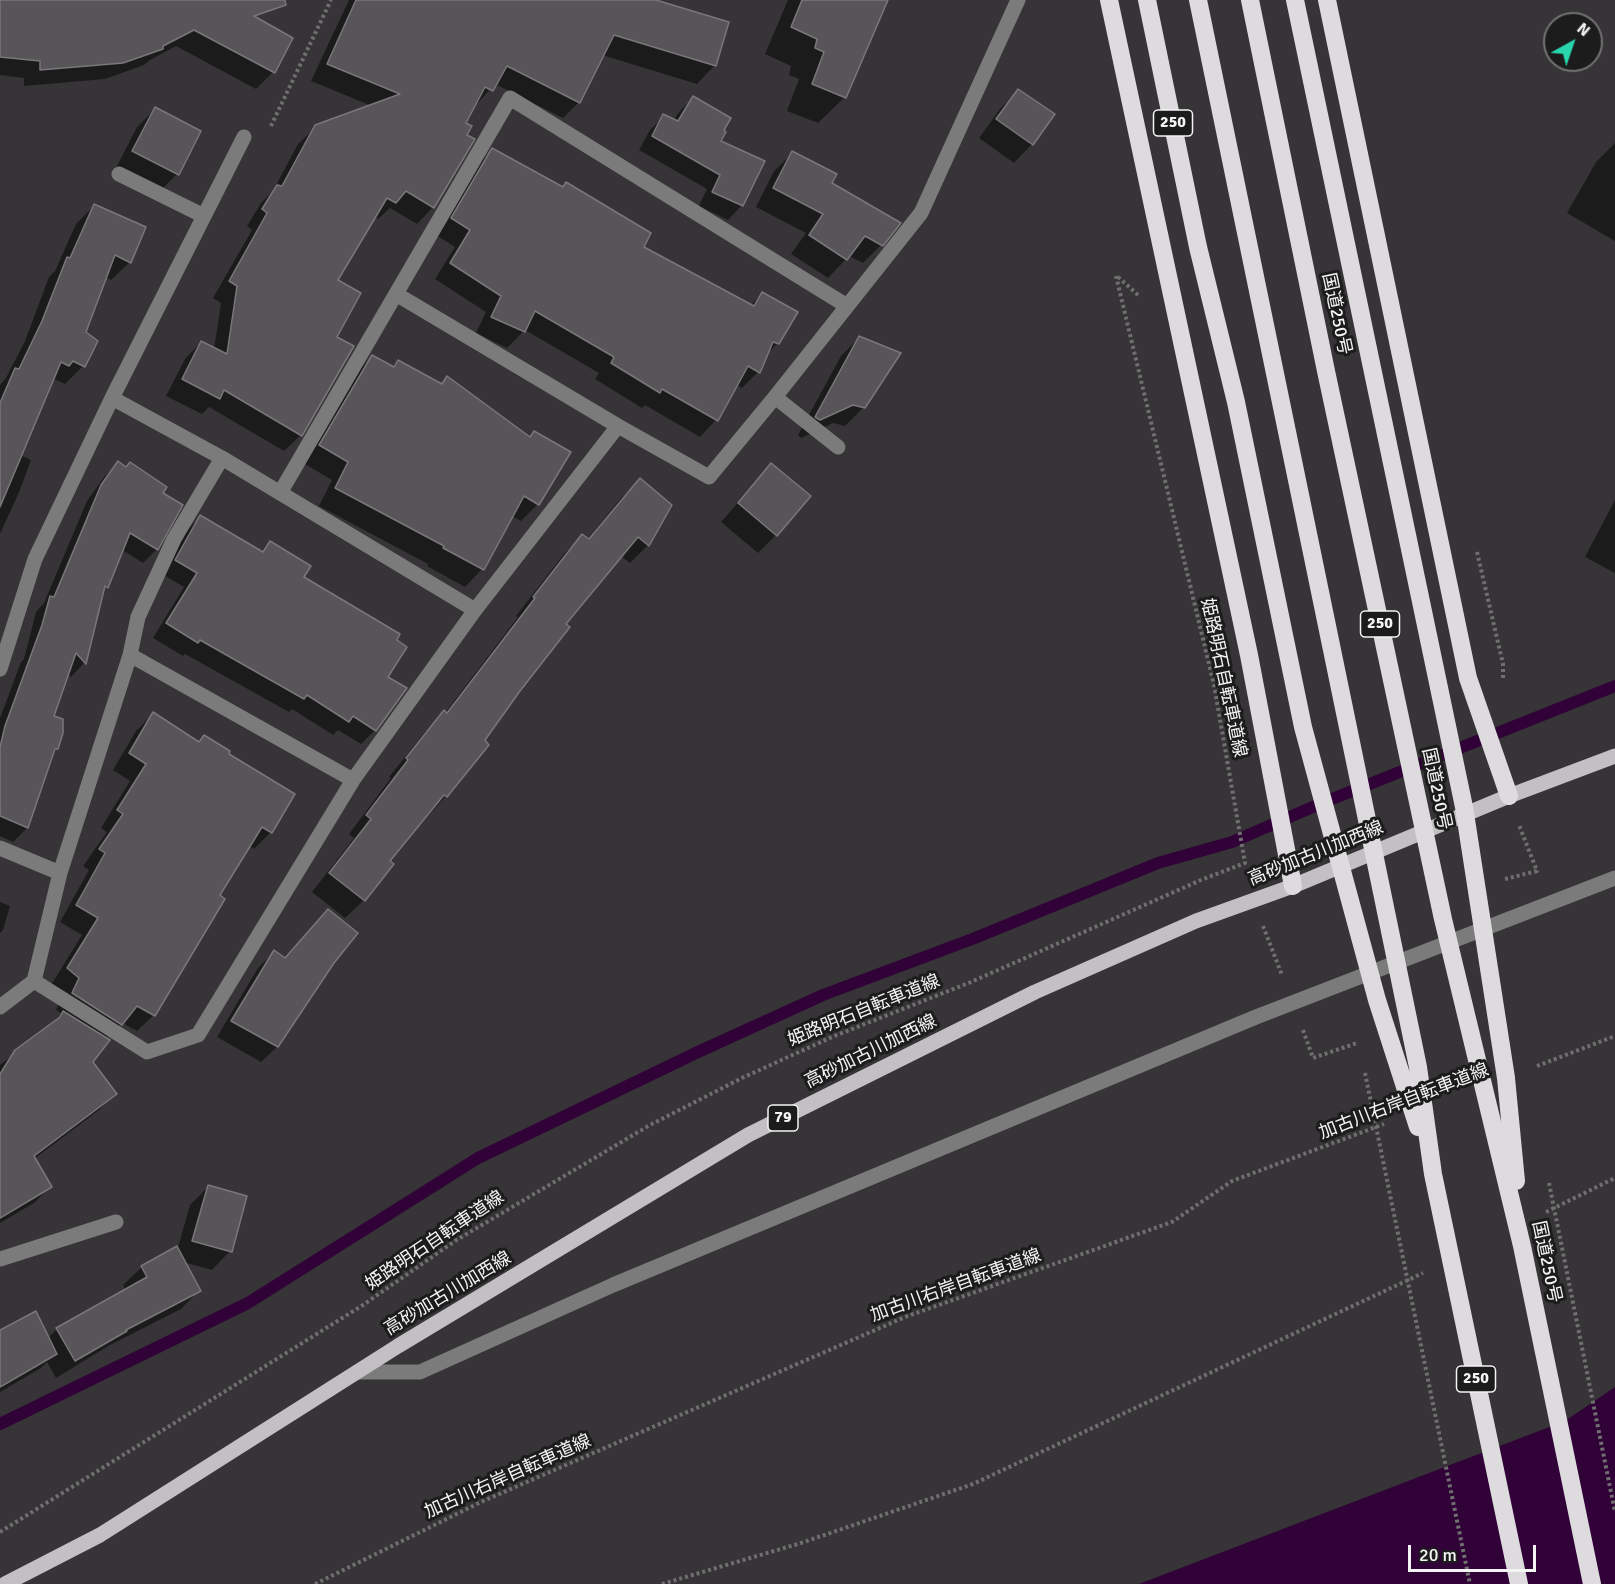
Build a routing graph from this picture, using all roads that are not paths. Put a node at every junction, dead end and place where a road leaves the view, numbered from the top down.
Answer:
1 (1018, 0) edge
2 (1109, 0) edge
3 (1147, 0) edge
4 (1198, 0) edge
5 (1250, 0) edge
6 (1295, 0) edge
7 (1327, 0) edge
8 (244, 138) road end
9 (119, 174) dead end
10 (204, 216) junction
11 (396, 294) junction
12 (847, 306) junction
13 (775, 397) junction
14 (112, 398) junction
15 (618, 426) junction
16 (838, 447) dead end
17 (222, 458) junction
18 (280, 494) junction
19 (475, 610) junction
20 (130, 655) junction
21 (0, 669) edge
22 (1615, 756) edge
23 (353, 780) junction
24 (1509, 796) junction
25 (0, 848) edge
26 (60, 873) junction
27 (1615, 878) edge
28 (1293, 886) junction
29 (34, 981) junction
30 (0, 1007) edge
31 (1433, 1174) junction
32 (116, 1222) dead end
33 (1522, 1246) junction
34 (0, 1259) edge
35 (357, 1372) junction
36 (5, 1584) edge
37 (1519, 1584) edge
38 (1592, 1584) edge

1 - 12 street
2 - 28 highway
3 - 31 highway, 250
4 - 31 highway, 250
5 - 33 highway, 国道250号 / 250
6 - 33 highway, 250
7 - 24 highway
8 - 10 street
9 - 10 street
10 - 14 street
11 - 12 street
11 - 15 street
11 - 18 street
12 - 13 street
13 - 15 street
13 - 16 street
14 - 17 street
14 - 21 street
15 - 19 street
17 - 18 street
17 - 20 street
18 - 19 street
19 - 23 street
20 - 23 street
20 - 26 street
22 - 24 main road, 高砂加古川加西線 / 79
23 - 29 street
24 - 28 main road, 高砂加古川加西線 / 79
25 - 26 street
26 - 29 street
27 - 35 street
28 - 35 main road, 高砂加古川加西線 / 79
29 - 30 street
31 - 37 highway, 250
32 - 34 street
33 - 38 highway, 国道250号 / 250
35 - 36 main road, 高砂加古川加西線 / 79

